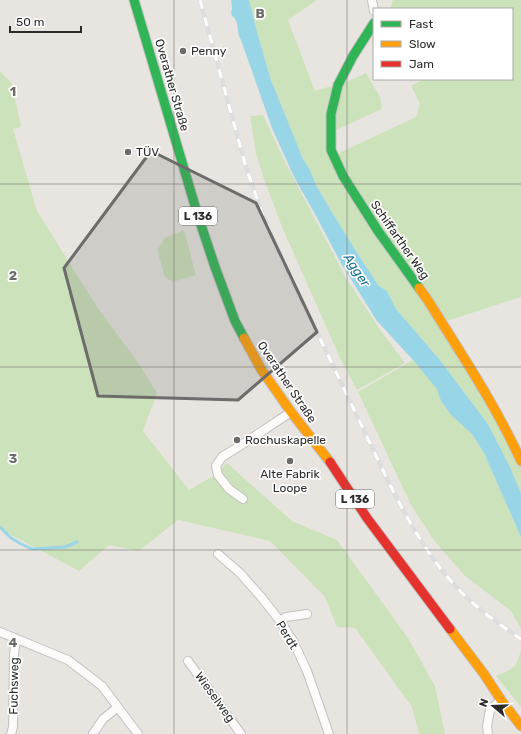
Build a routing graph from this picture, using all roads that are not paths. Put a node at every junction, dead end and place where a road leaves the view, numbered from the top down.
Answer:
1 (134, 0) edge
2 (373, 25) edge
3 (291, 412) junction
4 (521, 461) edge
5 (244, 498) dead end
6 (218, 554) dead end
7 (308, 614) dead end
8 (280, 621) junction
9 (0, 632) edge
10 (16, 639) junction
11 (188, 661) dead end
12 (501, 700) junction
13 (118, 707) junction
14 (521, 726) edge
15 (11, 734) edge
16 (93, 734) edge
17 (138, 734) edge
18 (241, 734) edge
19 (330, 734) edge
20 (488, 734) edge

1 - 3 main road, Overather Straße / L 136
2 - 4 main road, Schiffarther Weg
3 - 5 street
3 - 12 main road, Overather Straße / L 136
6 - 8 street, Perdt
7 - 8 street
8 - 19 street, Perdt
9 - 10 street, Fuchsweg
10 - 13 street, Fuchsweg
10 - 15 street, Fuchsweg
11 - 18 street, Wieselweg
12 - 14 main road, Overather Straße / L 136
12 - 20 street
13 - 16 street
13 - 17 street, Fuchsweg

